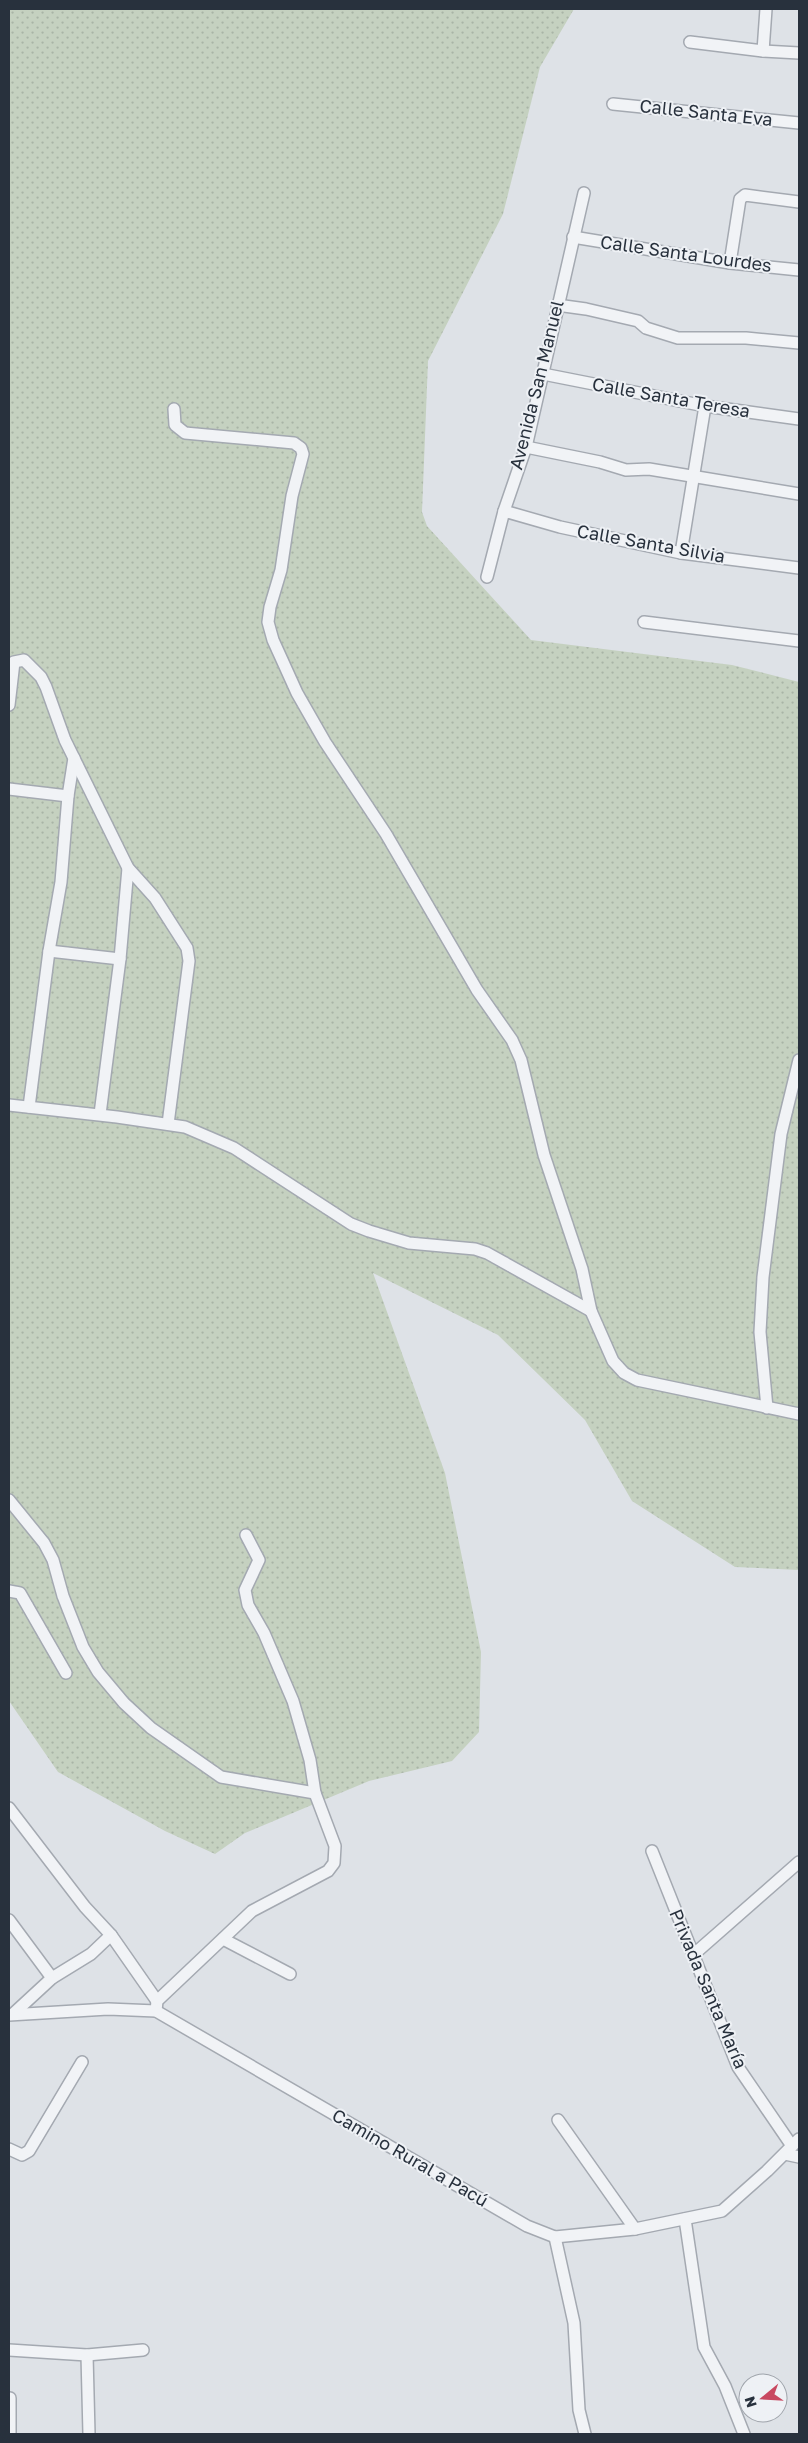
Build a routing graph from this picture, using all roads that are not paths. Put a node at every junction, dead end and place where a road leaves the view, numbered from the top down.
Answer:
1 (766, 9) edge
2 (690, 42) dead end
3 (763, 52) junction
4 (799, 52) edge
5 (613, 104) dead end
6 (799, 123) edge
7 (584, 193) dead end
8 (799, 202) edge
9 (573, 237) junction
10 (730, 263) junction
11 (799, 270) edge
12 (557, 305) junction
13 (799, 343) edge
14 (543, 374) junction
15 (705, 406) junction
16 (174, 410) dead end
17 (799, 418) edge
18 (526, 447) junction
19 (693, 478) junction
20 (799, 494) edge
21 (504, 511) junction
22 (681, 553) junction
23 (799, 568) edge
24 (486, 577) dead end
25 (644, 622) dead end
26 (799, 641) edge
27 (9, 705) edge
28 (74, 758) junction
29 (9, 790) edge
30 (68, 796) junction
31 (128, 868) junction
32 (49, 951) junction
33 (120, 959) junction
34 (799, 1060) edge
35 (9, 1105) edge
36 (29, 1107) junction
37 (100, 1114) junction
38 (168, 1124) junction
39 (592, 1311) junction
40 (767, 1408) junction
41 (799, 1414) edge
42 (9, 1500) edge
43 (246, 1535) dead end
44 (9, 1591) edge
45 (66, 1673) dead end
46 (315, 1793) junction
47 (9, 1808) edge
48 (652, 1851) dead end
49 (799, 1862) edge
50 (9, 1920) edge
51 (111, 1935) junction
52 (223, 1939) junction
53 (693, 1955) junction
54 (290, 1974) dead end
55 (52, 1978) junction
56 (157, 2006) junction
57 (11, 2015) edge
58 (82, 2062) dead end
59 (558, 2120) dead end
60 (792, 2146) edge
61 (9, 2150) edge
62 (799, 2157) edge
63 (685, 2219) junction
64 (635, 2229) junction
65 (555, 2237) junction
66 (9, 2350) edge
67 (144, 2350) dead end
68 (87, 2355) junction
69 (10, 2398) edge
70 (10, 2434) edge
71 (89, 2434) edge
72 (585, 2434) edge
73 (744, 2434) edge

1 - 3 street
2 - 3 street
3 - 4 street
5 - 6 street, Calle Santa Eva
7 - 9 street, Avenida San Manuel
8 - 10 street
9 - 10 street, Calle Santa Lourdes
9 - 12 street, Avenida San Manuel
10 - 11 street, Calle Santa Lourdes
12 - 13 street
12 - 14 street, Avenida San Manuel
14 - 15 street, Calle Santa Teresa
14 - 18 street, Avenida San Manuel
15 - 17 street, Calle Santa Teresa
15 - 19 street
16 - 39 street
18 - 19 street
18 - 21 street, Avenida San Manuel
19 - 20 street
19 - 22 street
21 - 22 street, Calle Santa Silvia
21 - 24 street, Avenida San Manuel
22 - 23 street, Calle Santa Silvia
25 - 26 street
27 - 28 street
28 - 30 street
28 - 31 street
29 - 30 street
30 - 32 street
31 - 33 street
31 - 38 street
32 - 33 street
32 - 36 street
33 - 37 street
34 - 40 street
35 - 36 street
36 - 37 street
37 - 38 street
38 - 39 street
39 - 40 street
40 - 41 street
42 - 46 street
43 - 46 street
44 - 45 street
46 - 52 street
47 - 51 street
48 - 53 street, Privada Santa María
49 - 53 street
50 - 55 street
51 - 55 street
51 - 56 street
52 - 54 street
52 - 56 street
53 - 60 street, Privada Santa María
55 - 57 street
56 - 57 street, Camino Rural a Pacú
56 - 65 street, Camino Rural a Pacú
58 - 61 street
59 - 64 street
60 - 62 street
60 - 63 street, Camino Rural a Pacú
63 - 64 street, Camino Rural a Pacú
63 - 73 street
64 - 65 street, Camino Rural a Pacú
65 - 72 street
66 - 68 street
67 - 68 street
68 - 71 street
69 - 70 street

